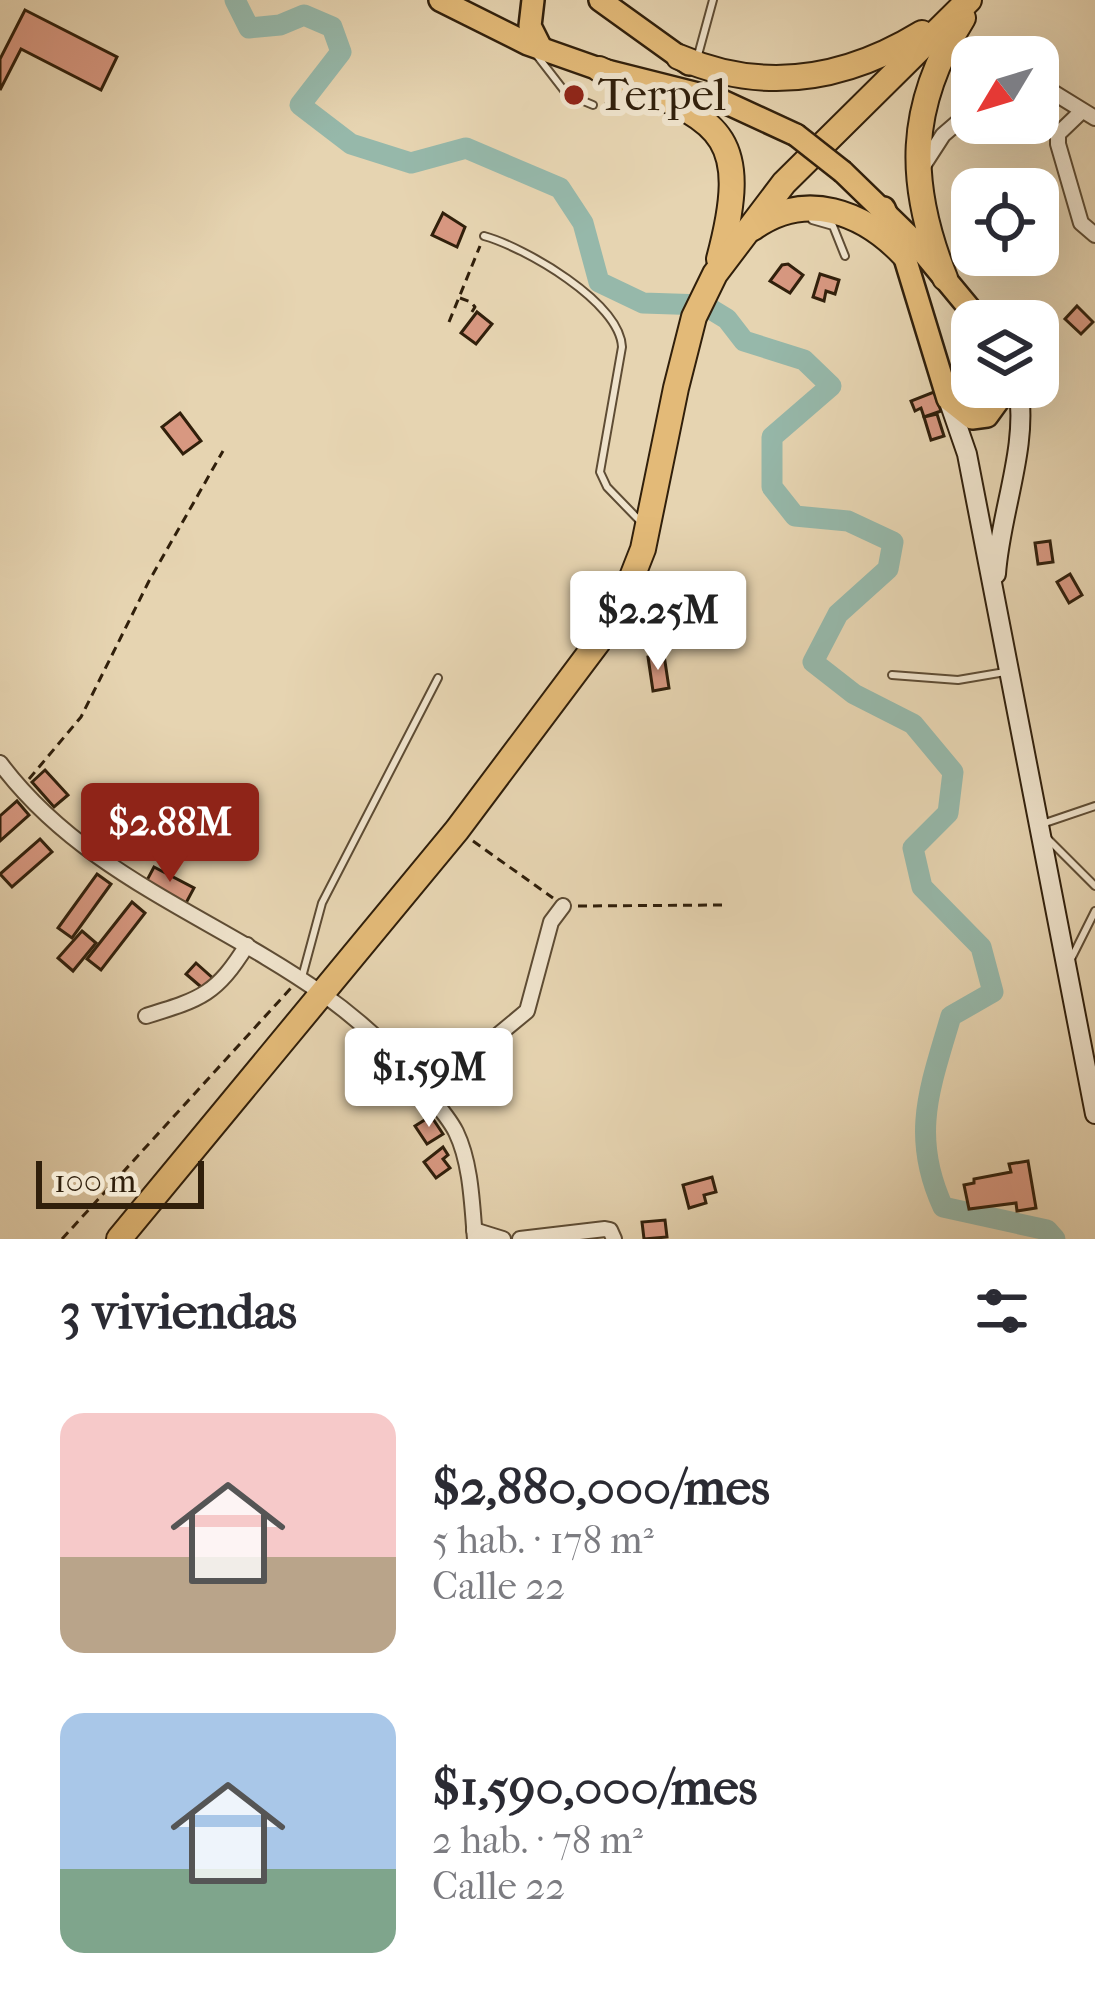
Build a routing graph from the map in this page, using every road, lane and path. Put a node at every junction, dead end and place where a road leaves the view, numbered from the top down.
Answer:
1 (440, 0) edge
2 (533, 0) edge
3 (600, 0) edge
4 (712, 0) edge
5 (965, 6) edge
6 (534, 46) junction
7 (687, 60) junction
8 (598, 69) junction
9 (644, 90) junction
10 (566, 93) dead end
11 (1059, 96) edge
12 (581, 100) dead end
13 (593, 105) dead end
14 (609, 105) dead end
15 (1088, 115) edge
16 (762, 117) junction
17 (951, 121) edge
18 (931, 131) junction
19 (884, 208) junction
20 (779, 213) junction
21 (1095, 235) edge
22 (484, 236) joint
23 (742, 236) junction
24 (904, 255) junction
25 (845, 256) dead end
26 (945, 278) junction
27 (711, 282) junction
28 (459, 298) junction
29 (963, 300) edge
30 (470, 315) dead end
31 (449, 322) dead end
32 (949, 399) joint
33 (960, 408) edge
34 (993, 408) edge
35 (1018, 408) edge
36 (223, 451) dead end
37 (649, 521) junction
38 (994, 603) junction
39 (1009, 671) junction
40 (892, 675) dead end
41 (438, 678) dead end
42 (0, 764) edge
43 (19, 788) junction
44 (1095, 806) edge
45 (1042, 829) junction
46 (457, 830) junction
47 (1095, 886) edge
48 (722, 905) dead end
49 (563, 906) junction
50 (1095, 911) edge
51 (247, 945) junction
52 (1067, 966) junction
53 (302, 977) junction
54 (324, 994) junction
55 (146, 1016) dead end
56 (427, 1094) junction
57 (1095, 1114) edge
58 (475, 1235) edge
59 (62, 1239) edge
60 (119, 1239) edge
61 (503, 1239) edge
62 (520, 1239) edge
63 (614, 1239) edge

1 - 6 main road
2 - 6 main road
3 - 7 main road
4 - 7 lane
5 - 7 highway
5 - 18 highway
5 - 23 highway
6 - 8 main road
6 - 10 lane
7 - 16 main road
8 - 9 highway
8 - 16 main road
9 - 14 lane
9 - 27 highway
11 - 15 street
12 - 13 lane
15 - 21 street
16 - 19 main road, bridge
17 - 18 street
18 - 26 highway
19 - 24 main road
19 - 26 main road
20 - 23 highway
20 - 24 highway
20 - 25 lane
22 - 28 path
22 - 37 lane
23 - 27 highway
24 - 32 main road
26 - 29 main road
27 - 37 highway
28 - 30 path
28 - 31 path
32 - 38 main road
33 - 34 main road
35 - 38 main road
36 - 43 path
37 - 46 highway
38 - 39 main road
39 - 40 lane
39 - 45 main road
41 - 53 lane
42 - 43 street
43 - 51 street
44 - 45 lane
45 - 47 lane
45 - 52 main road
46 - 49 path
46 - 54 highway
48 - 49 path
49 - 56 street
50 - 52 lane
51 - 53 street
51 - 55 street
52 - 57 main road
53 - 54 street
53 - 59 path
54 - 56 street
54 - 60 highway
56 - 58 street
58 - 61 street
62 - 63 street

